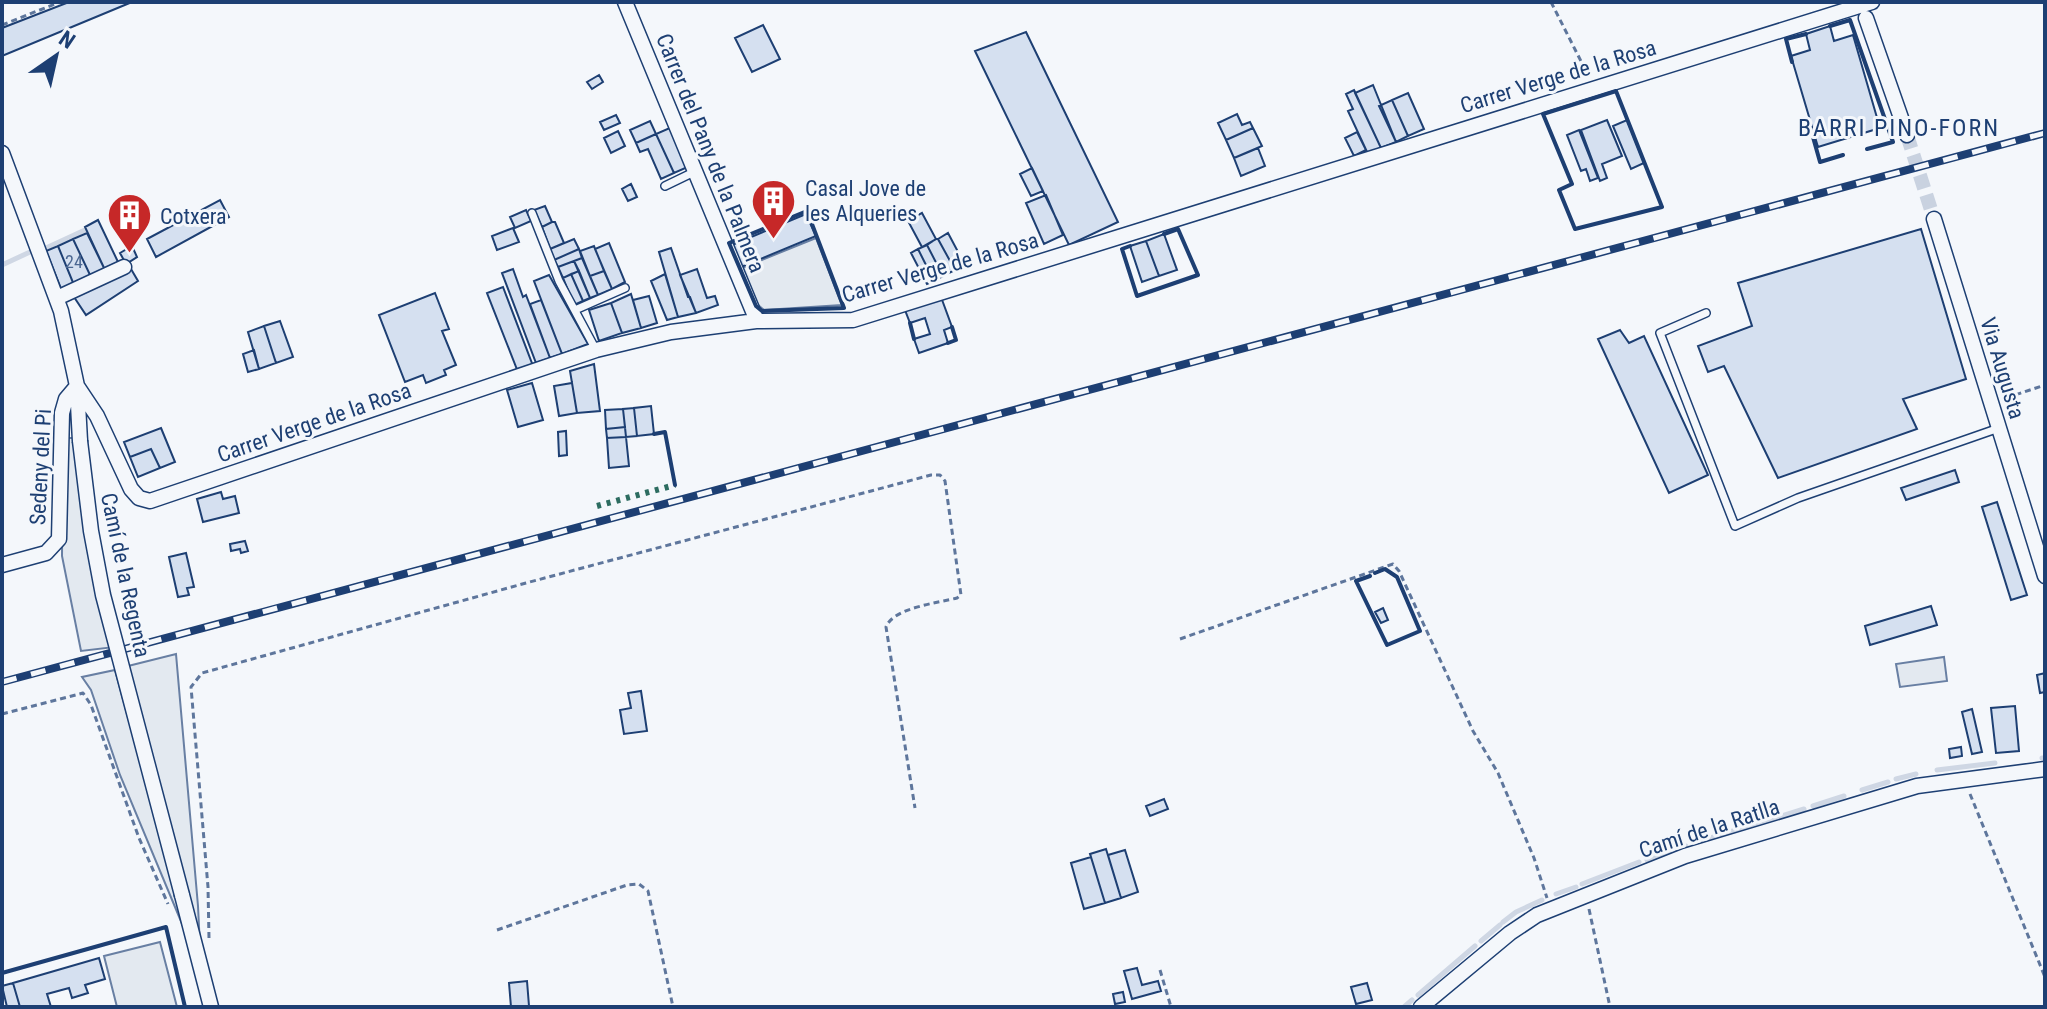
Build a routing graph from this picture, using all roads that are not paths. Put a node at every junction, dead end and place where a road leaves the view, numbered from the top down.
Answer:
1 (625, 2) edge
2 (1872, 2) edge
3 (1844, 5) edge
4 (1866, 18) dead end
5 (1907, 135) tunnel mouth
6 (2, 153) edge
7 (696, 171) junction
8 (665, 186) dead end
9 (532, 213) dead end
10 (1934, 219) tunnel mouth
11 (124, 267) dead end
12 (625, 288) dead end
13 (57, 298) junction
14 (575, 310) junction
15 (1706, 313) dead end
16 (757, 321) junction
17 (596, 350) junction
18 (77, 386) junction
19 (1999, 428) junction
20 (2, 565) edge
21 (2045, 576) edge
22 (2045, 769) edge
23 (211, 1007) edge
24 (1421, 1007) edge

1 - 7 street, Carrer del Pany de la Palmera
2 - 3 street, Carrer Verge de la Rosa
3 - 16 street, Carrer Verge de la Rosa
4 - 5 street
6 - 13 street, Camí de la Regenta
7 - 8 lane
7 - 16 street, Carrer del Pany de la Palmera
9 - 14 lane
10 - 19 street, Via Augusta
11 - 13 street
12 - 14 lane
13 - 18 street, Camí de la Regenta
14 - 17 lane
15 - 19 lane
16 - 17 street, Carrer Verge de la Rosa
17 - 18 street, Carrer Verge de la Rosa
18 - 20 street, Sedeny del Pi
18 - 23 street, Camí de la Regenta, bridge
19 - 21 street, Via Augusta
22 - 24 street, Camí de la Ratlla

